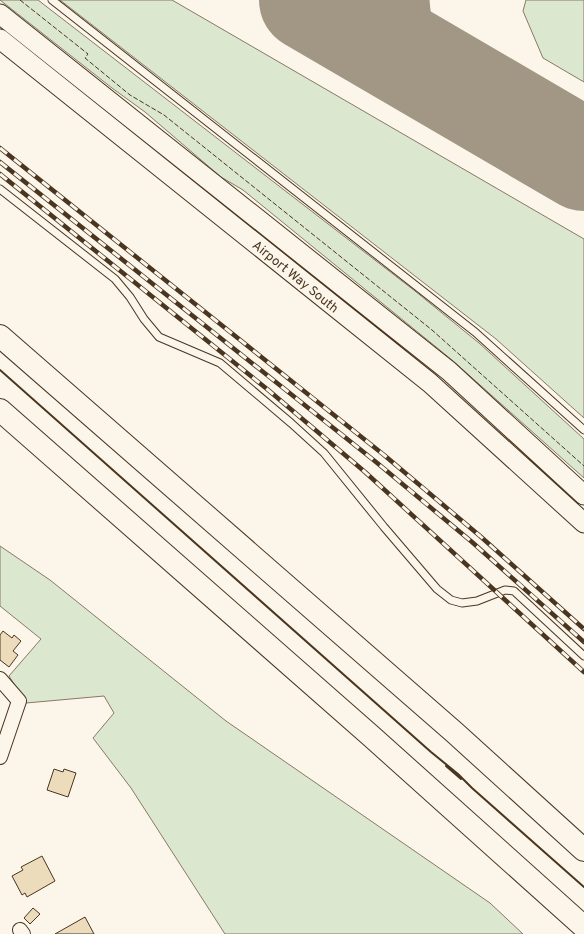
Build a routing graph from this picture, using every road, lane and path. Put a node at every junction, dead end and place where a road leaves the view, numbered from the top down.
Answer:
1 (52, 0) edge
2 (0, 14) edge
3 (0, 39) edge
4 (0, 189) edge
5 (0, 336) edge
6 (0, 410) edge
7 (584, 430) edge
8 (584, 495) edge
9 (584, 523) edge
10 (584, 656) edge
11 (0, 679) edge
12 (0, 757) edge
13 (584, 850) edge
14 (584, 927) edge

1 - 7 lane
2 - 8 main road, Airport Way South
3 - 9 main road, Airport Way South
4 - 10 lane
5 - 13 highway
6 - 14 highway
11 - 12 street

